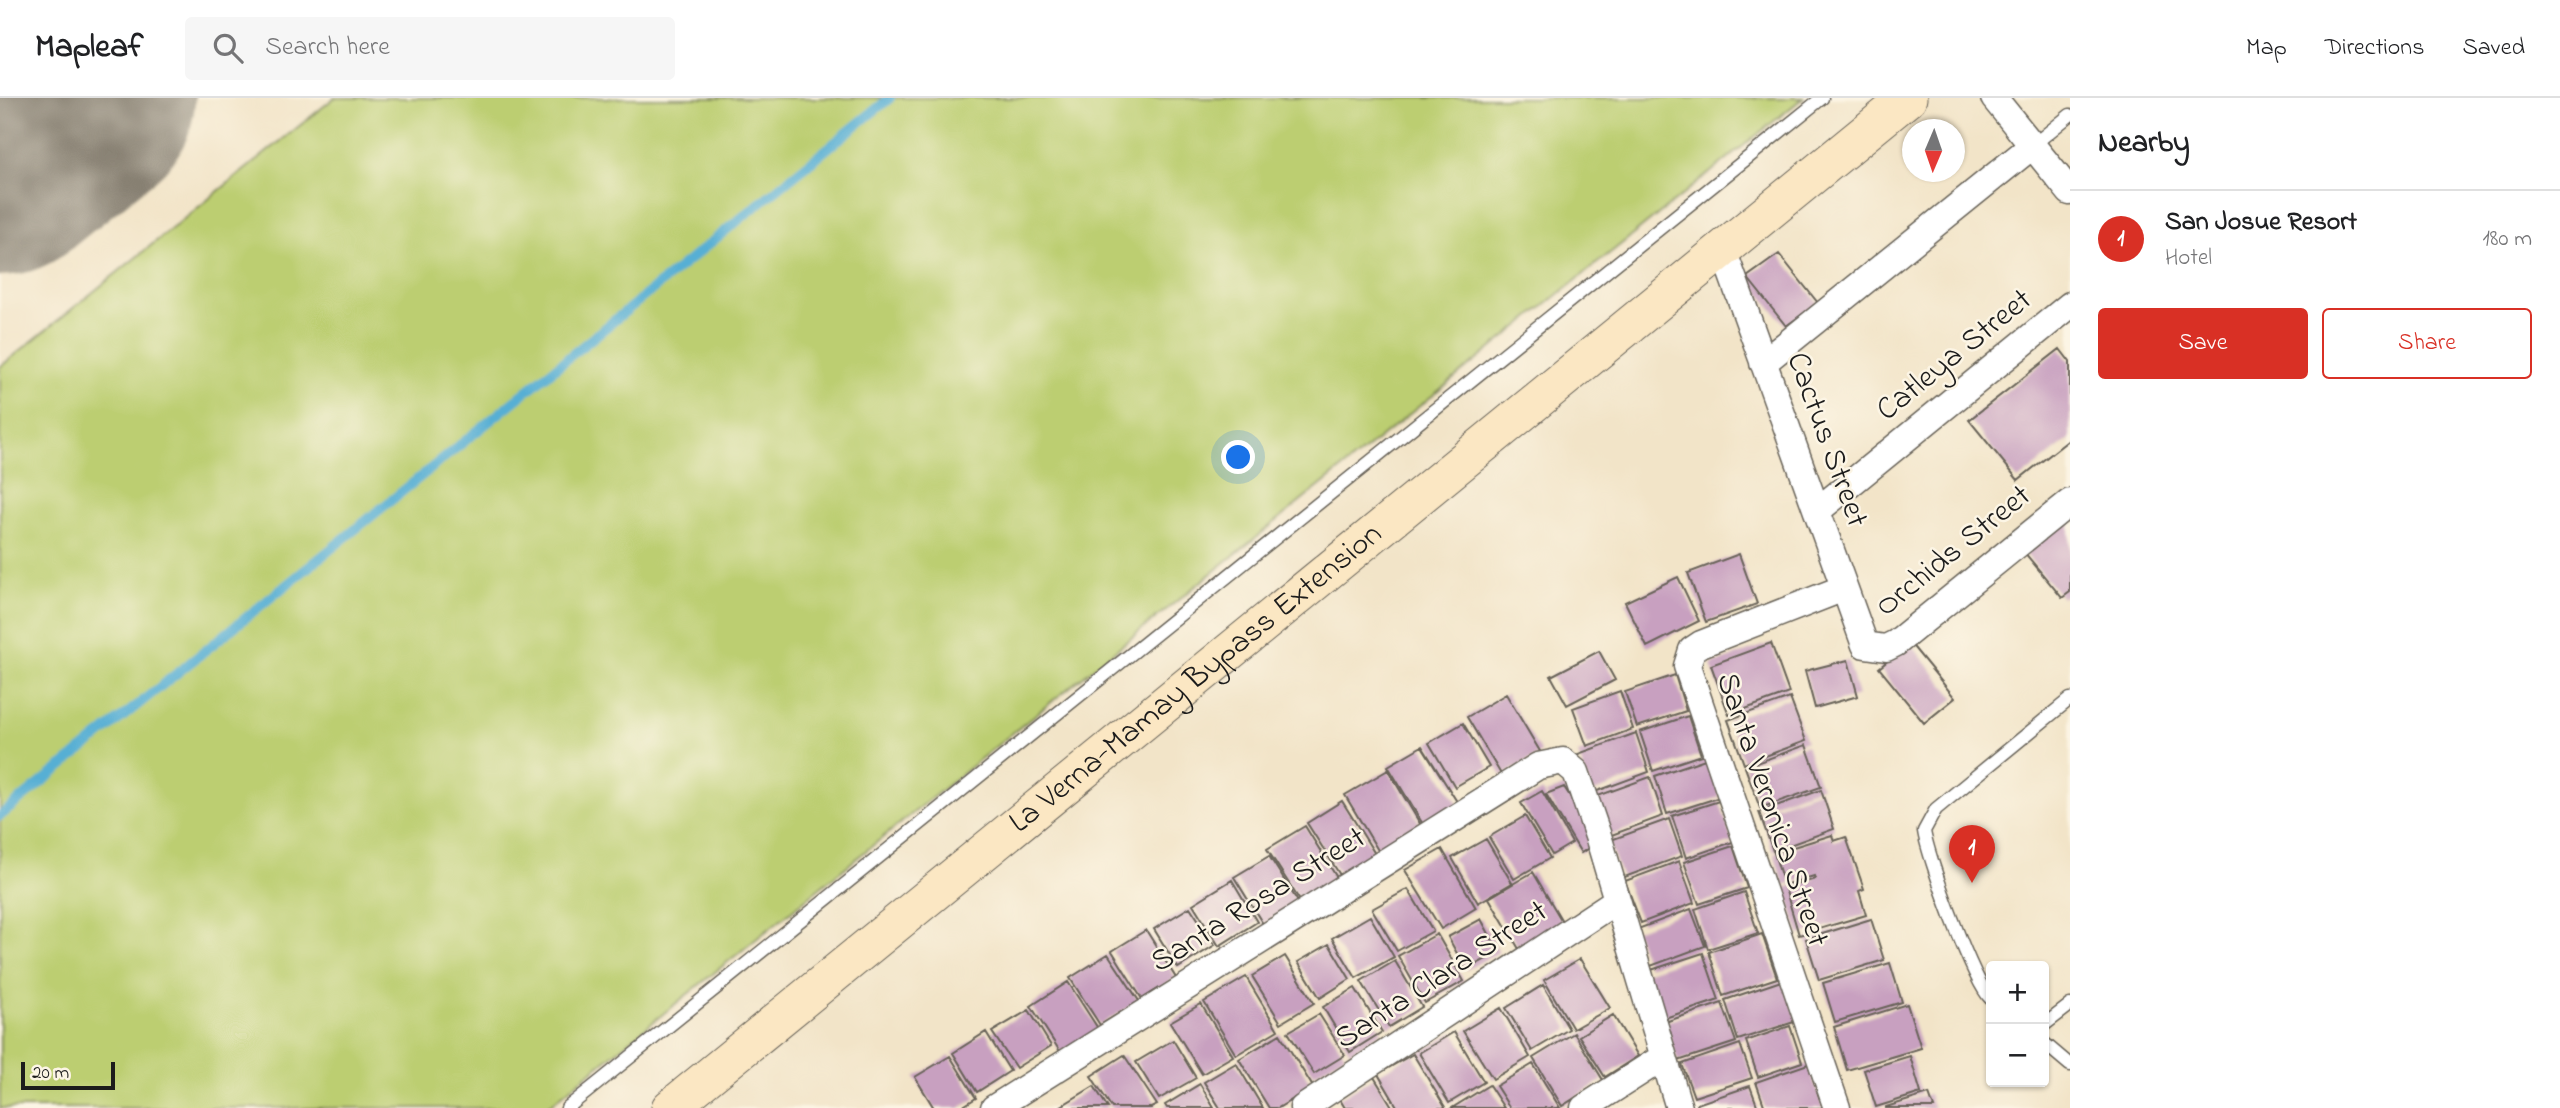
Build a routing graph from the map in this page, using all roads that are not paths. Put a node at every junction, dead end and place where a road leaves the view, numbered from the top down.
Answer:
1 (1822, 98) edge
2 (1908, 98) edge
3 (1994, 98) edge
4 (2070, 115) edge
5 (2032, 146) junction
6 (2070, 192) edge
7 (1722, 247) junction
8 (2070, 305) edge
9 (1763, 363) junction
10 (2070, 502) edge
11 (1816, 511) junction
12 (1844, 588) junction
13 (1876, 649) joint
14 (2070, 699) edge
15 (1617, 900) junction
16 (1986, 992) edge
17 (2070, 1004) edge
18 (2045, 1024) edge
19 (2049, 1047) edge
20 (1662, 1058) junction
21 (2070, 1065) edge
22 (567, 1108) edge
23 (670, 1108) edge
24 (994, 1108) edge
25 (1303, 1108) edge
26 (1584, 1108) edge
27 (1679, 1108) edge
28 (1837, 1108) edge

1 - 22 lane
2 - 7 main road, La Verna-Mamay Bypass Extension
3 - 5 street
4 - 5 lane
5 - 6 street
5 - 9 street
7 - 9 street, Cactus Street
7 - 23 main road, La Verna-Mamay Bypass Extension
8 - 11 street, Catleya Street
9 - 11 street, Cactus Street
10 - 13 street, Orchids Street
11 - 12 street, Cactus Street
12 - 13 street, Cactus Street
12 - 28 street, Santa Veronica Street
14 - 16 lane
15 - 20 street
15 - 24 street, Santa Rosa Street
15 - 25 street, Santa Clara Street
17 - 18 lane
19 - 21 lane
20 - 26 street
20 - 27 street

